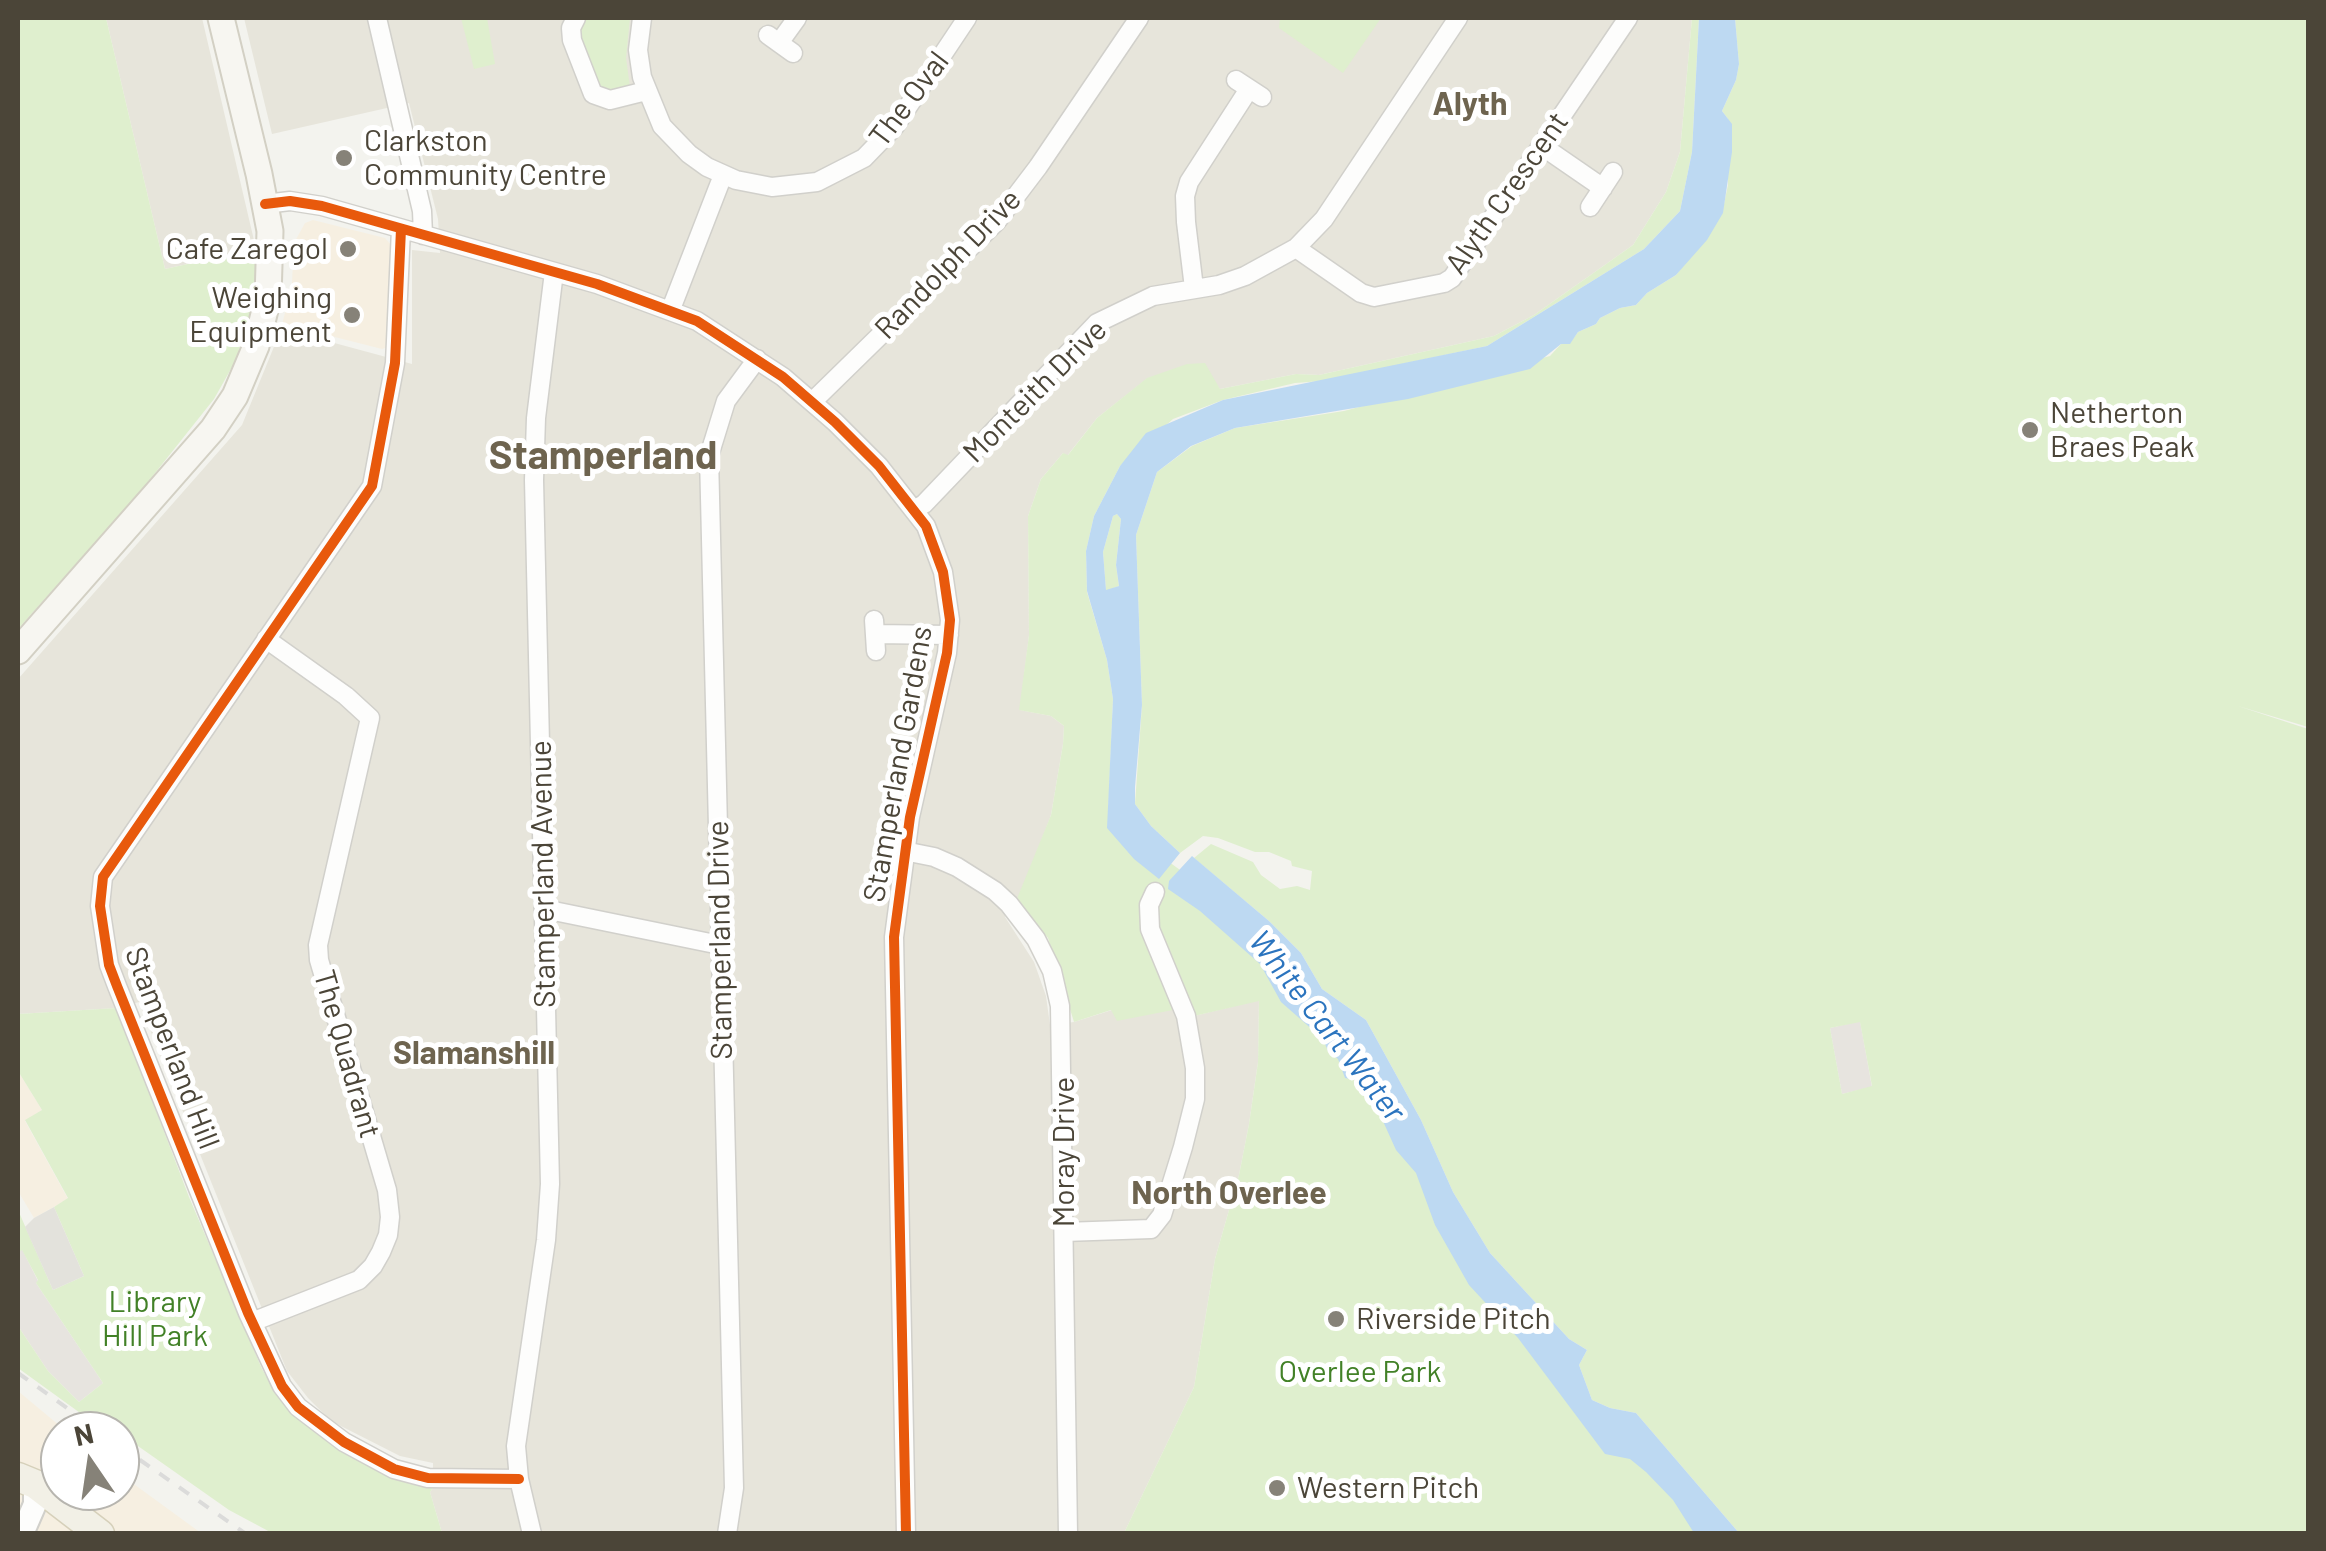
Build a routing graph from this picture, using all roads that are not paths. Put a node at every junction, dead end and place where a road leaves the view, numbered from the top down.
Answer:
1 (221, 18) edge
2 (376, 18) edge
3 (576, 18) edge
4 (642, 18) edge
5 (797, 18) edge
6 (967, 18) edge
7 (1139, 18) edge
8 (1458, 18) edge
9 (1628, 18) edge
10 (780, 44) dead end
11 (1249, 88) dead end
12 (646, 91) junction
13 (1542, 146) junction
14 (723, 176) junction
15 (265, 204) junction
16 (1590, 207) dead end
17 (401, 229) junction
18 (423, 234) junction
19 (1296, 248) junction
20 (554, 272) junction
21 (1194, 288) junction
22 (671, 309) junction
23 (758, 359) junction
24 (812, 402) junction
25 (915, 509) junction
26 (875, 635) dead end
27 (949, 636) junction
28 (266, 639) junction
29 (18, 651) edge
30 (904, 851) junction
31 (1155, 892) dead end
32 (544, 909) junction
33 (720, 944) junction
34 (1064, 1232) junction
35 (252, 1322) junction
36 (519, 1479) junction
37 (26, 1487) edge
38 (22, 1534) edge
39 (76, 1534) edge
40 (100, 1534) edge
41 (532, 1534) edge
42 (727, 1534) edge
43 (906, 1534) edge
44 (1068, 1534) edge

1 - 15 main road
2 - 18 street
3 - 12 street
4 - 12 street, The Oval
5 - 10 street
6 - 14 street, The Oval
7 - 24 street, Randolph Drive
8 - 19 street, Monteith Drive
9 - 13 street, Alyth Crescent
11 - 21 street
12 - 14 street, The Oval
13 - 16 street
13 - 19 street, Alyth Crescent
14 - 22 street
15 - 17 street, Stamperland Gardens
15 - 29 main road
17 - 18 street, Stamperland Gardens
17 - 28 street, Stamperland Hill
18 - 20 street, Stamperland Gardens
19 - 21 street, Monteith Drive
20 - 22 street, Stamperland Gardens
20 - 32 street, Stamperland Avenue
21 - 25 street, Monteith Drive
22 - 23 street, Stamperland Gardens
23 - 24 street, Stamperland Gardens
23 - 33 street, Stamperland Drive
24 - 25 street, Stamperland Gardens
25 - 27 street, Stamperland Gardens
26 - 27 street
27 - 30 street, Stamperland Gardens
28 - 35 street, Stamperland Hill
28 - 35 street, The Quadrant
30 - 34 street, Moray Drive
30 - 43 street, Stamperland Gardens
31 - 34 street
32 - 33 street
32 - 36 street, Stamperland Avenue
33 - 42 street, Stamperland Drive
34 - 44 street, Moray Drive
35 - 36 street, Stamperland Hill
36 - 41 street, Stamperland Avenue
37 - 38 street
37 - 39 main road
37 - 40 main road

